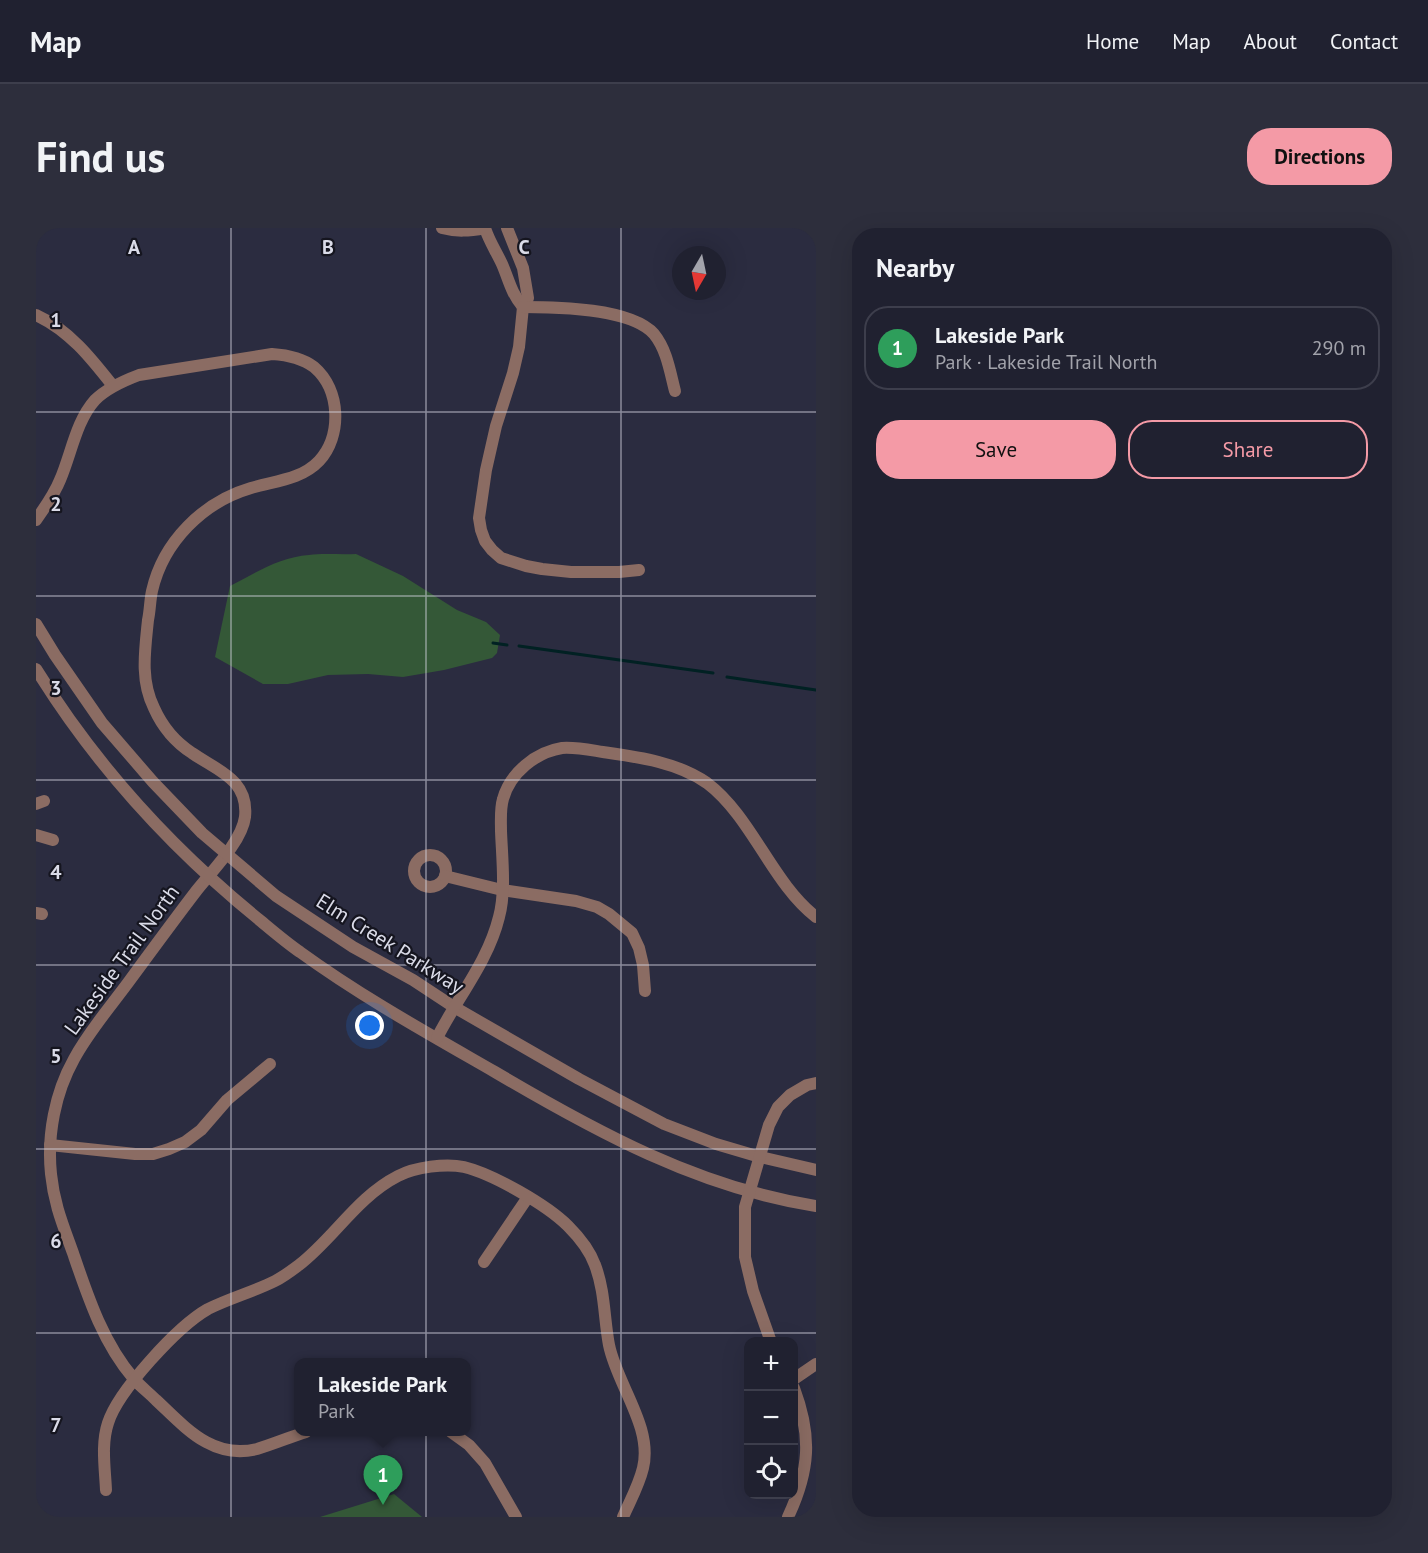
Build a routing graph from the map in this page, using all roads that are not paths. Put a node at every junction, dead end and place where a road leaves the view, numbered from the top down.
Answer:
1 (442, 228) edge
2 (485, 228) edge
3 (507, 228) edge
4 (524, 307) junction
5 (36, 315) edge
6 (113, 386) junction
7 (675, 391) dead end
8 (36, 520) edge
9 (639, 570) dead end
10 (36, 624) edge
11 (36, 669) edge
12 (36, 835) edge
13 (53, 840) dead end
14 (226, 854) junction
15 (445, 876) dead end
16 (208, 877) junction
17 (502, 890) junction
18 (816, 917) edge
19 (645, 991) dead end
20 (454, 1007) junction
21 (437, 1038) junction
22 (270, 1064) dead end
23 (816, 1083) edge
24 (50, 1146) junction
25 (760, 1157) junction
26 (816, 1170) edge
27 (749, 1192) junction
28 (528, 1197) junction
29 (816, 1206) edge
30 (483, 1262) dead end
31 (770, 1337) edge
32 (816, 1364) edge
33 (798, 1376) edge
34 (134, 1380) junction
35 (795, 1391) edge
36 (294, 1435) edge
37 (457, 1436) edge
38 (106, 1490) dead end
39 (516, 1517) edge
40 (622, 1517) edge
41 (788, 1517) edge

1 - 2 street
2 - 4 street
3 - 4 street
4 - 7 street
4 - 9 street
5 - 6 street
6 - 8 street
6 - 14 street, Lakeside Trail North
10 - 14 street, Elm Creek Parkway
11 - 16 street
12 - 13 street
14 - 16 street, Lakeside Trail North
14 - 20 street, Elm Creek Parkway
15 - 17 street
16 - 21 street
16 - 24 street, Lakeside Trail North
17 - 18 street
17 - 19 street
17 - 20 street
20 - 21 street
20 - 25 street, Elm Creek Parkway
21 - 27 street
22 - 24 street
23 - 25 street
24 - 34 street, Lakeside Trail North
25 - 26 street, Elm Creek Parkway
25 - 27 street
27 - 29 street
27 - 31 street
28 - 30 street
28 - 34 street
28 - 40 street
32 - 33 street
34 - 36 street, Lakeside Trail North
34 - 38 street
35 - 41 street
37 - 39 street

